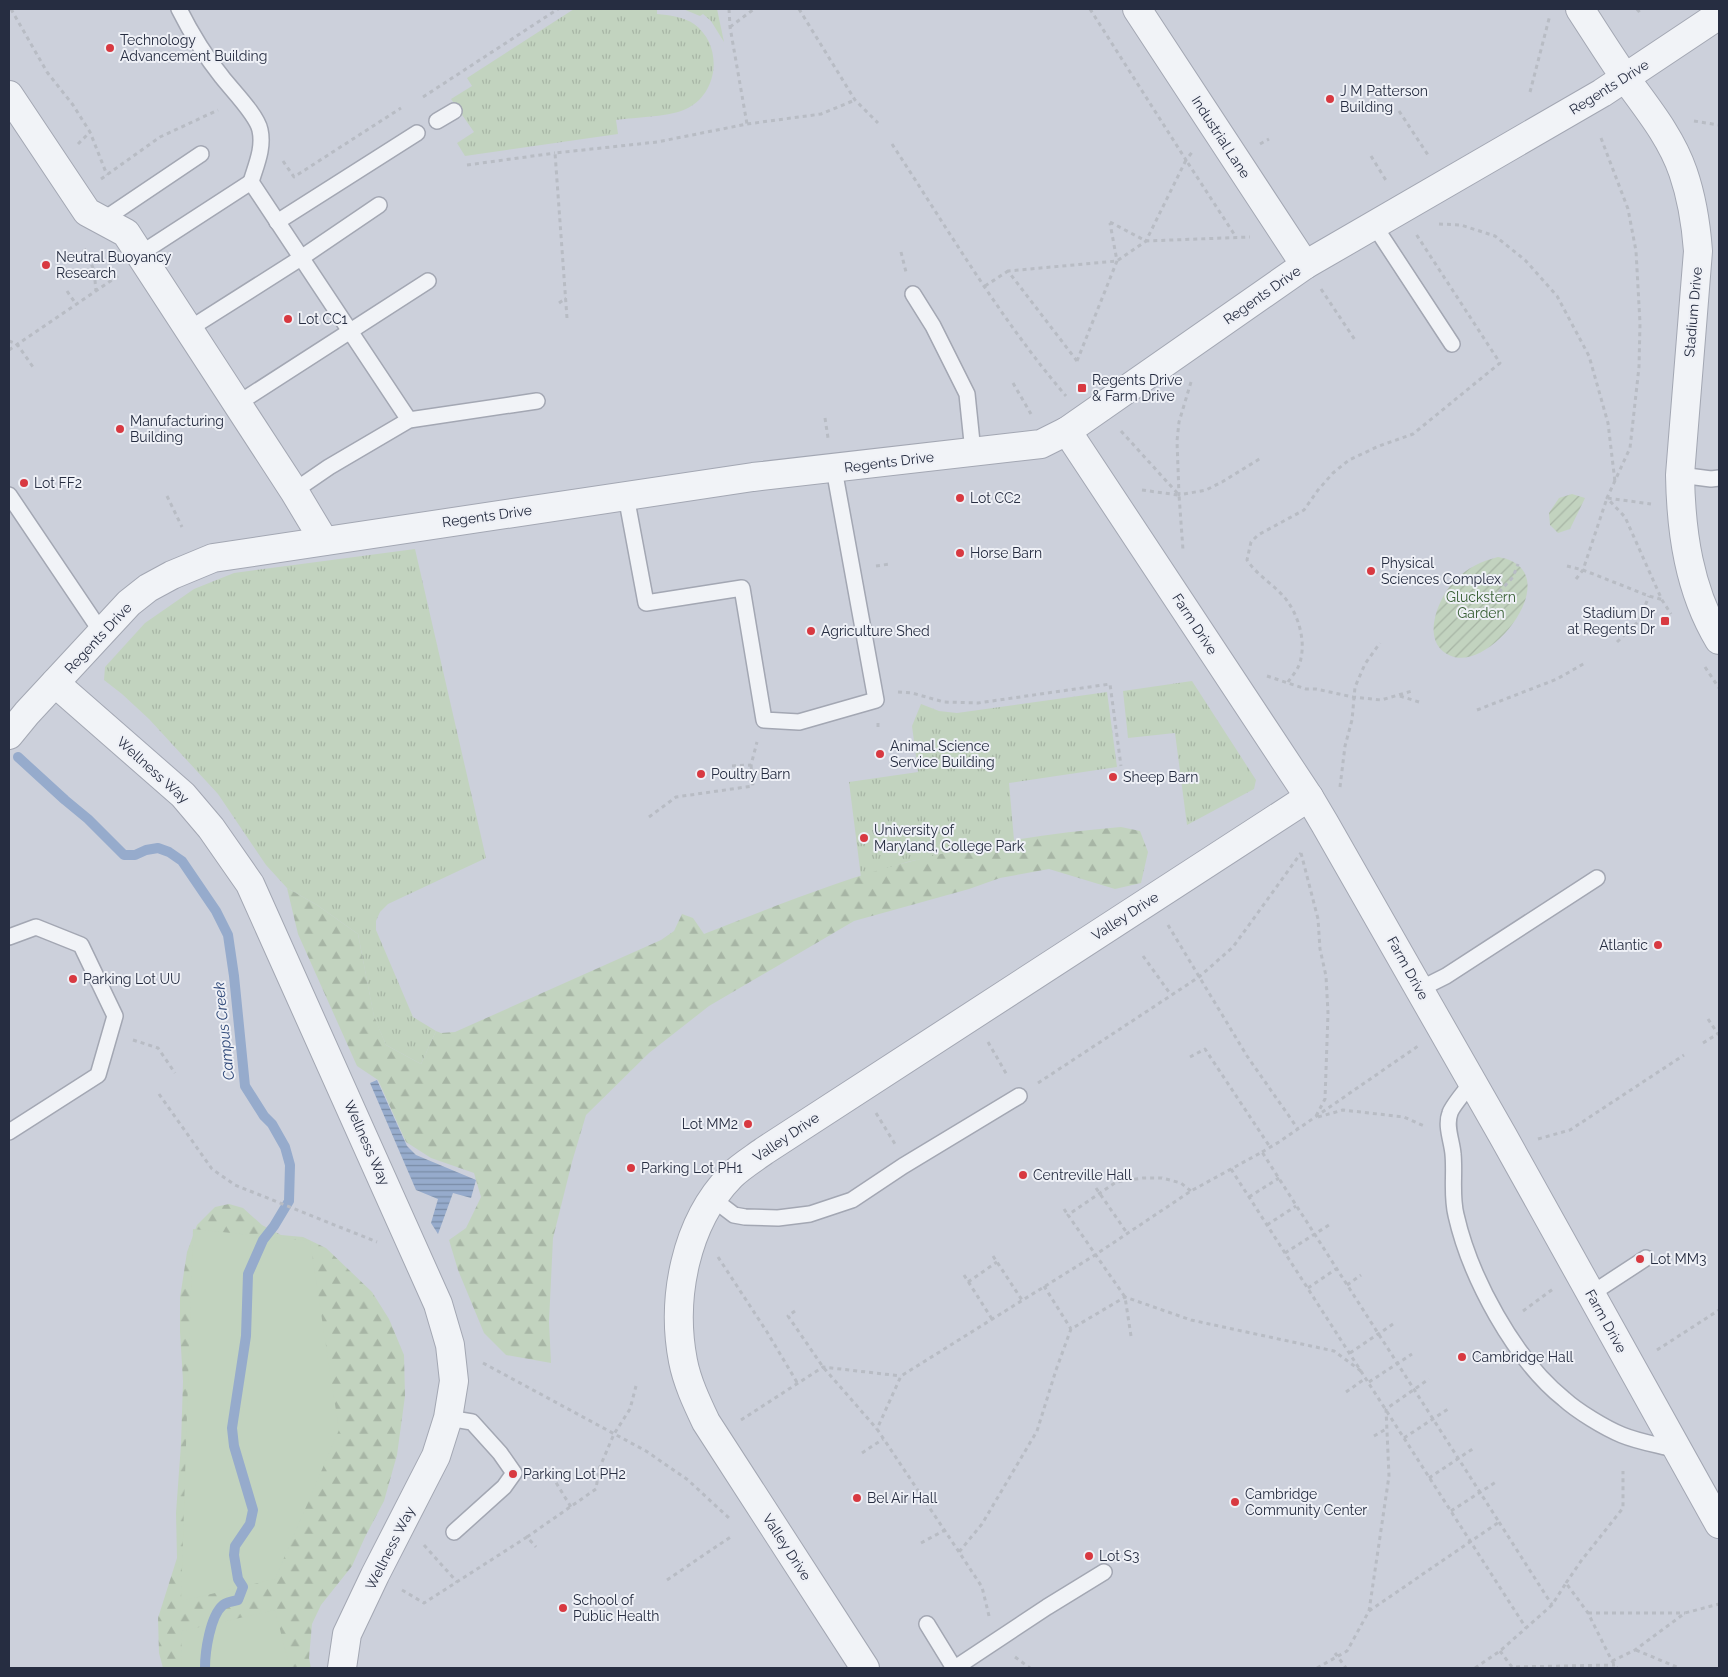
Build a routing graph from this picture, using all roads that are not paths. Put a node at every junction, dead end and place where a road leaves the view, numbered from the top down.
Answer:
1 (179, 9) edge
2 (1137, 9) edge
3 (1580, 9) edge
4 (1719, 15) edge
5 (1626, 78) junction
6 (9, 95) edge
7 (454, 111) dead end
8 (437, 121) dead end
9 (418, 134) dead end
10 (201, 154) dead end
11 (251, 182) junction
12 (379, 205) dead end
13 (103, 220) junction
14 (277, 222) junction
15 (1374, 225) junction
16 (140, 254) junction
17 (301, 258) junction
18 (1305, 265) junction
19 (428, 281) dead end
20 (913, 294) dead end
21 (189, 330) junction
22 (349, 332) junction
23 (1452, 344) dead end
24 (537, 401) dead end
25 (237, 404) junction
26 (409, 420) junction
27 (1067, 431) junction
28 (973, 452) junction
29 (834, 468) junction
30 (1680, 475) junction
31 (1719, 478) edge
32 (294, 491) junction
33 (9, 495) edge
34 (626, 496) junction
35 (324, 540) junction
36 (102, 633) junction
37 (1719, 640) edge
38 (55, 683) junction
39 (9, 735) edge
40 (1309, 797) junction
41 (1597, 878) dead end
42 (9, 937) edge
43 (1420, 989) junction
44 (1472, 1082) junction
45 (1020, 1096) road end
46 (9, 1132) edge
47 (712, 1199) junction
48 (1646, 1258) dead end
49 (1591, 1294) junction
50 (448, 1418) junction
51 (1677, 1450) junction
52 (1719, 1524) edge
53 (454, 1532) dead end
54 (1104, 1572) dead end
55 (926, 1624) dead end
56 (342, 1668) edge
57 (865, 1668) edge
58 (954, 1668) edge

1 - 11 lane
2 - 18 street, Industrial Lane
3 - 5 street, Stadium Drive
4 - 5 street, Regents Drive
5 - 15 street, Regents Drive
5 - 30 street, Stadium Drive
6 - 13 street
7 - 8 lane
9 - 14 lane
10 - 13 lane
11 - 14 lane
11 - 16 lane
12 - 17 lane
13 - 16 street
14 - 17 lane
15 - 18 street, Regents Drive
15 - 23 lane
16 - 21 street
17 - 21 lane
17 - 22 lane
18 - 27 street, Regents Drive
19 - 22 lane
20 - 28 lane
21 - 25 street
22 - 25 lane
22 - 26 lane
24 - 26 lane
25 - 32 street
26 - 32 lane
27 - 28 street, Regents Drive
27 - 40 street, Farm Drive
28 - 29 street, Regents Drive
29 - 34 street, Regents Drive
29 - 34 lane
30 - 31 lane
30 - 37 street, Stadium Drive
32 - 35 street
33 - 36 lane
34 - 35 street, Regents Drive
35 - 36 street, Regents Drive
36 - 38 street, Regents Drive
38 - 39 street, Regents Drive
38 - 50 street, Wellness Way
40 - 43 street, Farm Drive
40 - 47 street, Valley Drive
41 - 43 lane
42 - 46 lane
43 - 44 street, Farm Drive
44 - 49 street, Farm Drive
44 - 51 lane
45 - 47 lane
47 - 57 street, Valley Drive
48 - 49 lane
49 - 51 street, Farm Drive
50 - 53 lane
50 - 56 street, Wellness Way
51 - 52 street, Farm Drive
54 - 58 lane
55 - 58 lane

